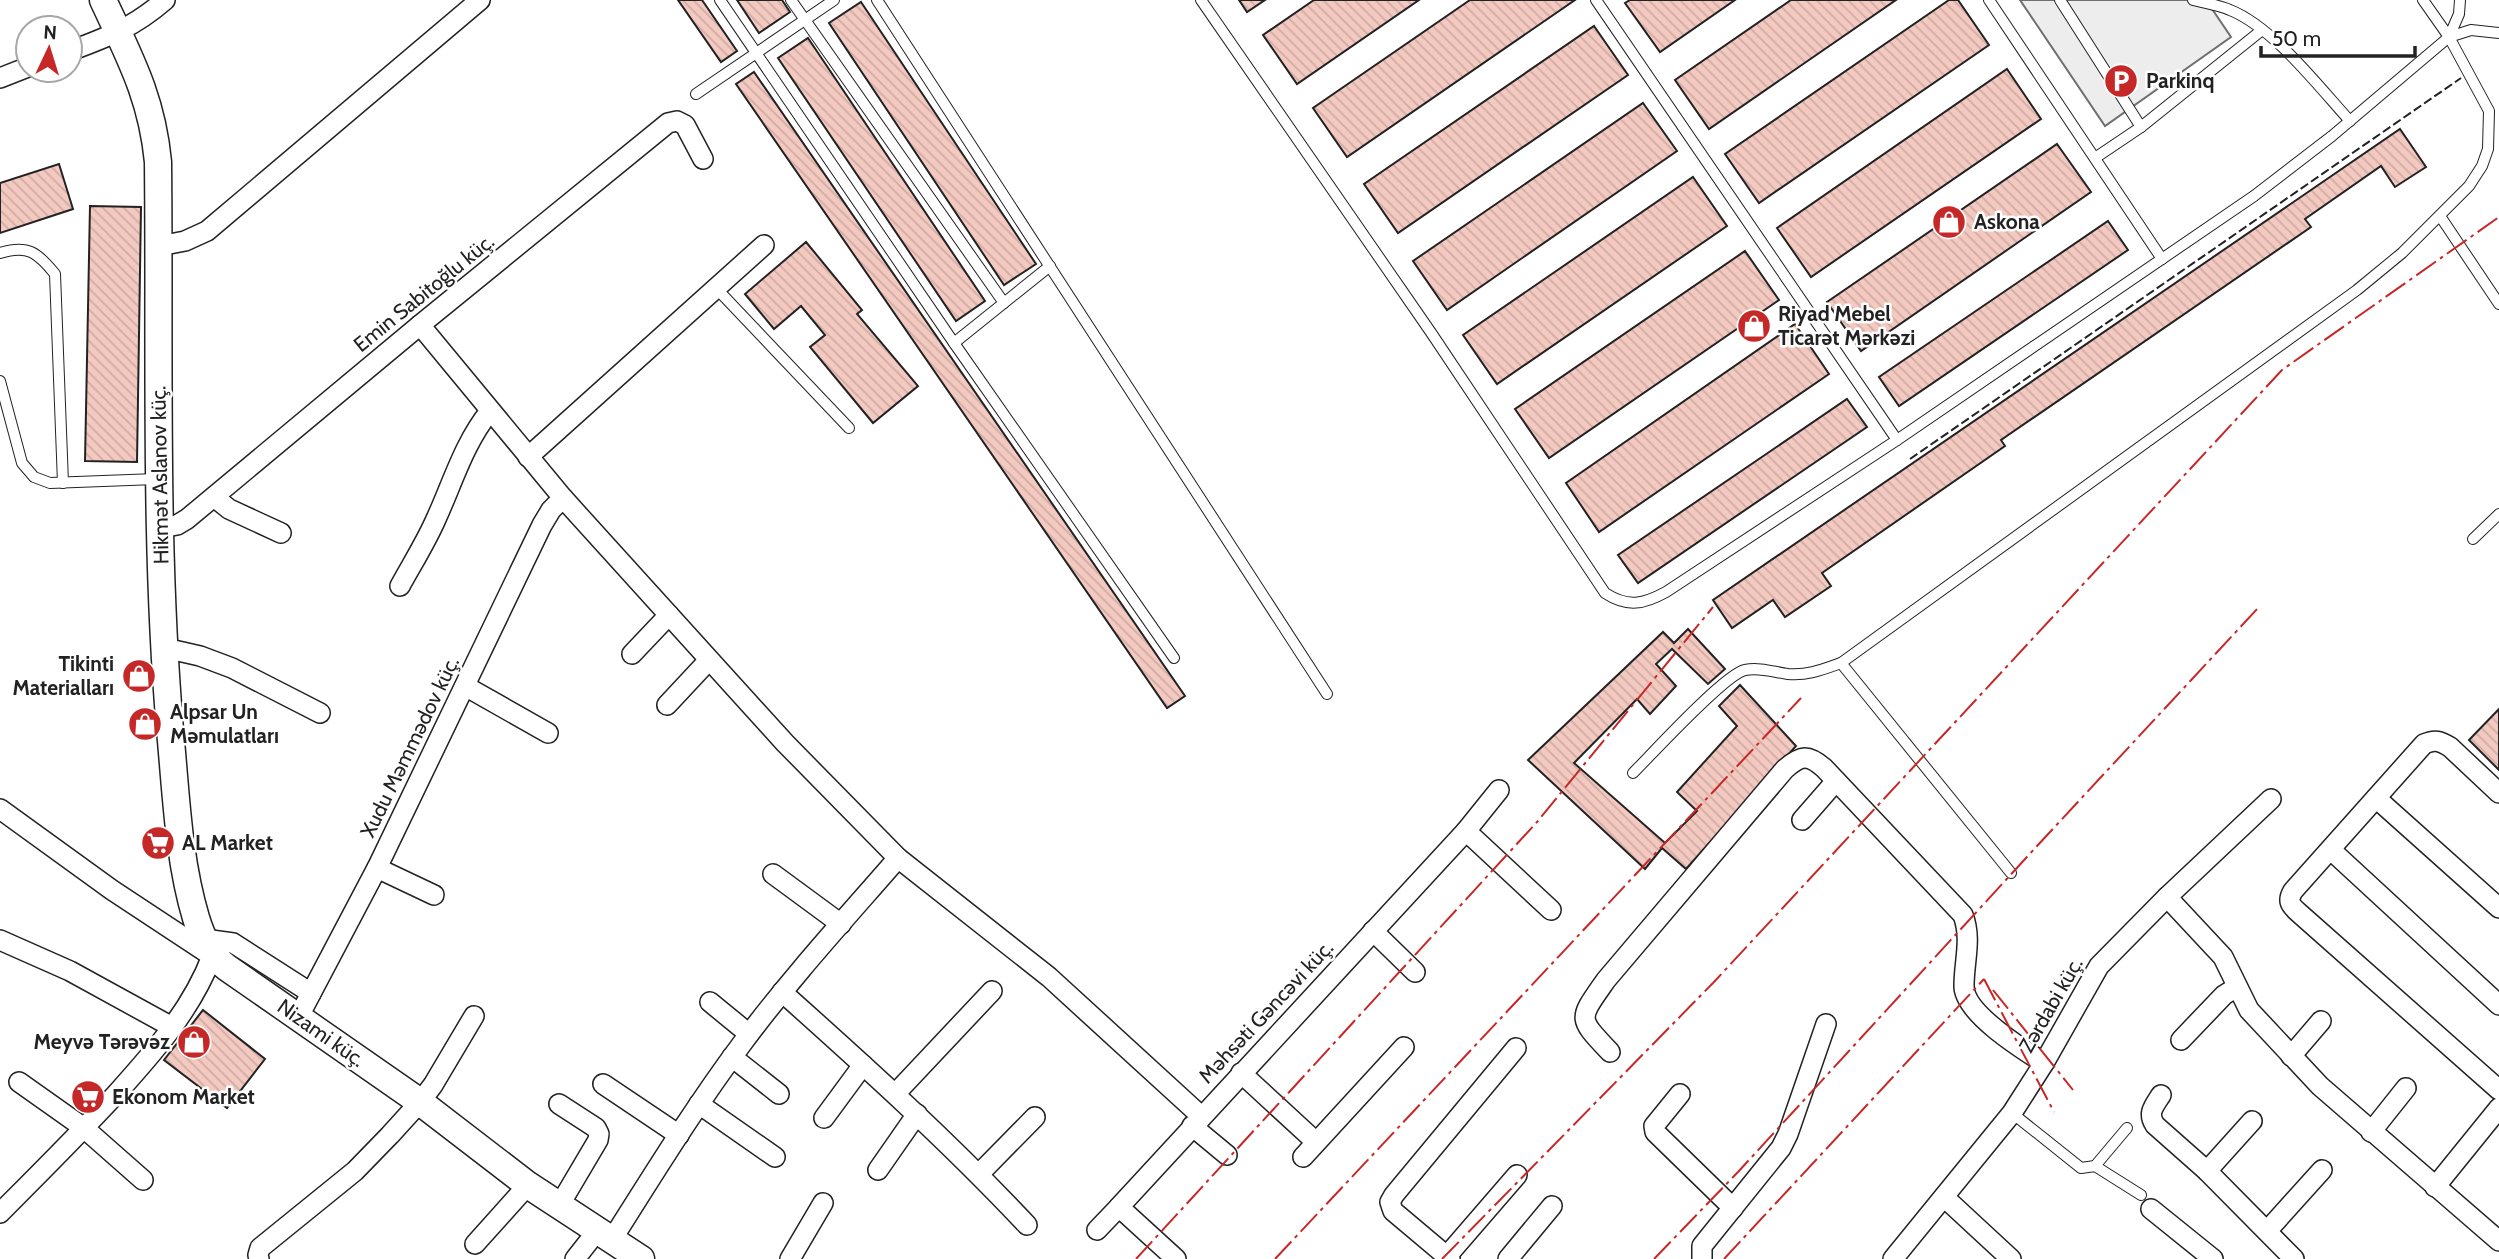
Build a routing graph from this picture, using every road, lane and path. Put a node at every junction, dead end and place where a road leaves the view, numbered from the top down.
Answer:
1 (103, 0) edge
2 (165, 0) edge
3 (480, 0) edge
4 (720, 0) edge
5 (791, 0) edge
6 (834, 0) edge
7 (877, 0) edge
8 (1201, 0) edge
9 (1596, 0) edge
10 (1989, 0) edge
11 (2060, 0) edge
12 (2193, 0) edge
13 (2423, 0) edge
14 (2460, 0) edge
15 (805, 21) junction
16 (2263, 30) junction
17 (118, 33) junction
18 (2499, 33) edge
19 (2449, 37) junction
20 (84, 46) edge
21 (757, 54) junction
22 (696, 94) dead end
23 (2350, 121) junction
24 (2141, 127) junction
25 (2095, 158) junction
26 (703, 159) dead end
27 (2440, 216) junction
28 (764, 245) dead end
29 (159, 246) junction
30 (0, 253) edge
31 (2162, 259) junction
32 (1050, 266) junction
33 (716, 288) junction
34 (1004, 303) junction
35 (2499, 304) edge
36 (420, 324) junction
37 (954, 343) junction
38 (0, 381) edge
39 (490, 411) junction
40 (849, 428) dead end
41 (1897, 440) junction
42 (528, 457) junction
43 (159, 479) junction
44 (63, 483) junction
45 (214, 497) junction
46 (563, 498) junction
47 (2499, 514) edge
48 (161, 528) junction
49 (281, 533) dead end
50 (2473, 539) dead end
51 (400, 586) dead end
52 (669, 615) junction
53 (164, 648) junction
54 (632, 654) dead end
55 (1174, 658) dead end
56 (709, 660) junction
57 (1841, 663) junction
58 (465, 686) junction
59 (1327, 694) dead end
60 (667, 705) dead end
61 (320, 713) dead end
62 (548, 733) dead end
63 (1633, 773) dead end
64 (1836, 781) junction
65 (1499, 790) dead end
66 (2499, 793) edge
67 (2271, 799) dead end
68 (2376, 799) junction
69 (0, 809) edge
70 (1802, 820) dead end
71 (1466, 831) junction
72 (2331, 850) junction
73 (898, 858) junction
74 (377, 868) junction
75 (773, 873) dead end
76 (2011, 873) dead end
77 (434, 895) dead end
78 (2167, 897) junction
79 (2499, 908) edge
80 (1551, 910) dead end
81 (841, 924) junction
82 (1373, 931) junction
83 (0, 940) edge
84 (208, 948) junction
85 (1415, 972) dead end
86 (2236, 987) junction
87 (992, 991) dead end
88 (782, 992) junction
89 (311, 993) junction
90 (710, 1002) dead end
91 (2499, 1005) edge
92 (474, 1016) dead end
93 (298, 1018) junction
94 (2321, 1021) dead end
95 (1826, 1024) dead end
96 (172, 1027) junction
97 (749, 1034) junction
98 (2181, 1040) dead end
99 (1404, 1047) dead end
100 (1516, 1048) dead end
101 (1610, 1052) dead end
102 (2291, 1056) junction
103 (732, 1057) junction
104 (2045, 1063) junction
105 (863, 1065) junction
106 (1241, 1073) junction
107 (19, 1082) dead end
108 (603, 1084) dead end
109 (2406, 1088) dead end
110 (2499, 1090) edge
111 (896, 1093) junction
112 (779, 1094) dead end
113 (1680, 1094) dead end
114 (2161, 1095) dead end
115 (421, 1102) junction
116 (559, 1104) dead end
117 (699, 1104) junction
118 (2499, 1108) edge
119 (2012, 1113) junction
120 (917, 1114) junction
121 (1035, 1117) dead end
122 (824, 1118) dead end
123 (1197, 1121) junction
124 (2252, 1121) dead end
125 (84, 1128) junction
126 (2127, 1128) dead end
127 (2371, 1132) junction
128 (679, 1135) junction
129 (1227, 1155) dead end
130 (775, 1157) dead end
131 (2095, 1166) junction
132 (878, 1170) dead end
133 (2322, 1170) dead end
134 (2207, 1171) junction
135 (979, 1174) junction
136 (1517, 1175) dead end
137 (143, 1180) dead end
138 (528, 1185) junction
139 (2435, 1186) junction
140 (1944, 1197) junction
141 (2146, 1202) joint
142 (823, 1203) dead end
143 (559, 1206) junction
144 (1552, 1206) dead end
145 (1119, 1207) junction
146 (1733, 1208) junction
147 (0, 1213) edge
148 (1027, 1225) dead end
149 (1097, 1230) dead end
150 (2267, 1231) junction
151 (604, 1236) junction
152 (2499, 1241) edge
153 (475, 1244) dead end
154 (1448, 1257) edge
155 (1896, 1258) edge
156 (259, 1259) edge
157 (575, 1259) edge
158 (641, 1259) edge
159 (790, 1259) edge
160 (1176, 1259) edge
161 (1508, 1259) edge
162 (1702, 1259) edge
163 (2011, 1259) edge
164 (2213, 1259) edge
165 (2294, 1259) edge

1 - 17 street, Hikmət Aslanov küç.
2 - 17 street
3 - 29 street
4 - 21 lane
5 - 15 lane
6 - 15 lane
7 - 32 lane
8 - 41 lane
9 - 41 lane
10 - 25 lane
11 - 24 lane
12 - 16 lane
13 - 19 lane
14 - 19 lane
15 - 21 lane
15 - 34 lane
16 - 23 lane
16 - 24 lane
17 - 20 street
17 - 29 street, Hikmət Aslanov küç.
18 - 19 lane
19 - 23 lane
19 - 27 lane
21 - 22 lane
21 - 37 lane
23 - 31 lane
24 - 25 lane
25 - 31 lane
26 - 36 street, Emin Sabitoğlu küç.
27 - 35 lane
27 - 57 lane
28 - 33 street
29 - 43 street, Hikmət Aslanov küç.
30 - 44 lane
31 - 41 lane
32 - 34 lane
32 - 59 lane
33 - 40 lane
33 - 42 street
34 - 37 lane
36 - 39 street
36 - 45 street, Emin Sabitoğlu küç.
37 - 55 lane
38 - 44 lane
39 - 42 street
39 - 51 street
42 - 46 street
43 - 44 lane
43 - 48 street, Hikmət Aslanov küç.
45 - 48 street, Emin Sabitoğlu küç.
45 - 49 street
46 - 52 street
46 - 58 street, Xudu Məmmədov küç.
47 - 50 lane
48 - 53 street, Hikmət Aslanov küç.
52 - 54 street
52 - 56 street
53 - 61 street
53 - 84 street, Hikmət Aslanov küç.
56 - 60 street
56 - 73 street
57 - 63 lane
57 - 76 lane
58 - 62 street
58 - 74 street, Xudu Məmmədov küç.
64 - 70 street
64 - 101 street
64 - 104 street
65 - 71 street, Məhsəti Gəncəvi küç.
66 - 68 street
67 - 78 street, Zərdabi küç.
68 - 72 street
68 - 79 street
69 - 84 street, Nizami küç.
71 - 80 street
71 - 82 street, Məhsəti Gəncəvi küç.
72 - 91 street
72 - 110 street
73 - 81 street
73 - 123 street
74 - 77 street
74 - 89 street, Xudu Məmmədov küç.
75 - 81 street
78 - 86 street
78 - 104 street, Zərdabi küç.
81 - 88 street
82 - 85 street
82 - 106 street, Məhsəti Gəncəvi küç.
83 - 96 street
84 - 89 street
84 - 93 street, Nizami küç.
84 - 96 street
86 - 98 street
86 - 102 street
87 - 111 street
88 - 97 street
88 - 105 street
89 - 93 street, Xudu Məmmədov küç.
90 - 97 street
92 - 115 street
93 - 115 street, Nizami küç.
94 - 102 street
95 - 146 street
96 - 125 street
97 - 103 street
99 - 106 street
100 - 154 street
102 - 127 street
103 - 112 street
103 - 117 street
104 - 119 street, Zərdabi küç.
105 - 111 street
105 - 122 street
106 - 123 street, Məhsəti Gəncəvi küç.
107 - 125 street
108 - 128 street
109 - 127 street
111 - 120 street
113 - 146 street
114 - 134 street
115 - 138 street, Nizami küç.
115 - 156 street
116 - 143 street
117 - 128 street
117 - 130 street
118 - 139 street
119 - 131 lane
119 - 140 street, Zərdabi küç.
120 - 132 street
120 - 135 street
121 - 135 street
123 - 129 street
123 - 145 street, Məhsəti Gəncəvi küç.
124 - 134 street
125 - 137 street
125 - 147 street
126 - 131 lane
127 - 139 street
128 - 151 street
131 - 141 lane
133 - 150 street
134 - 150 street
135 - 148 street
136 - 154 street
138 - 143 street, Nizami küç.
138 - 153 street
139 - 152 street
140 - 155 street, Zərdabi küç.
140 - 163 street
141 - 164 street
142 - 159 street
143 - 151 street, Nizami küç.
144 - 161 street
145 - 149 street, Məhsəti Gəncəvi küç.
145 - 160 street
146 - 162 street
150 - 165 street
151 - 157 street
151 - 158 street, Nizami küç.

